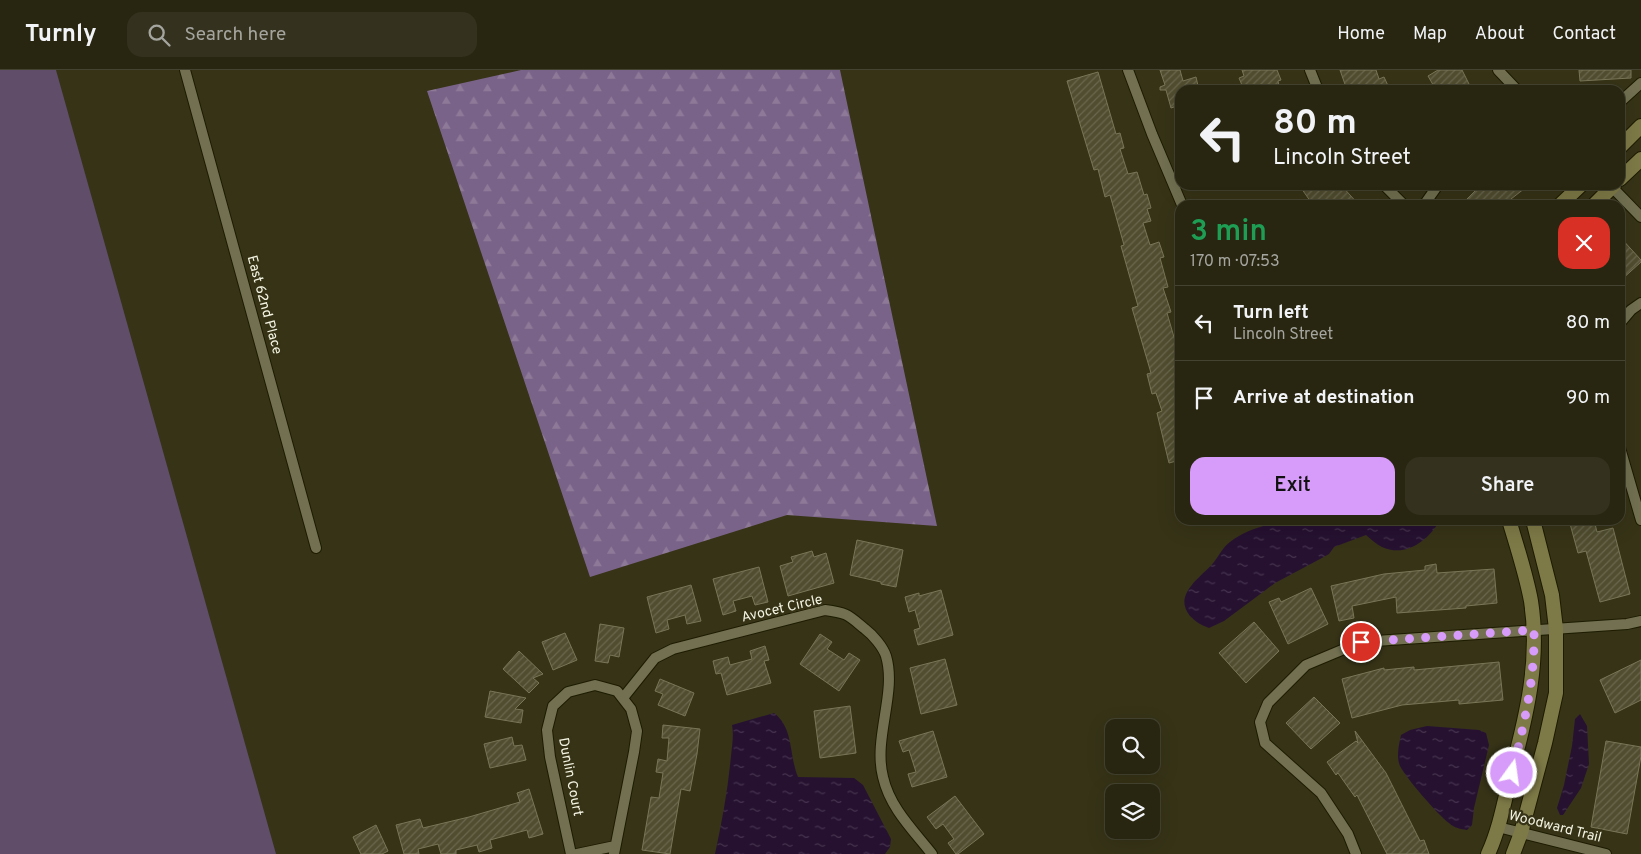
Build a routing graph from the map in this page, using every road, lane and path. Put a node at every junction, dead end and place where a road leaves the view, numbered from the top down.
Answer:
1 (185, 70) edge
2 (1128, 70) edge
3 (1310, 70) edge
4 (1498, 70) edge
5 (1641, 82) edge
6 (1316, 85) edge
7 (1512, 85) edge
8 (1625, 97) edge
9 (1641, 126) edge
10 (1625, 142) edge
11 (1641, 159) edge
12 (1625, 174) edge
13 (1175, 188) edge
14 (1389, 190) edge
15 (1575, 190) edge
16 (1608, 190) edge
17 (1619, 190) edge
18 (1399, 200) edge
19 (1565, 200) edge
20 (1599, 200) edge
21 (1641, 217) edge
22 (1641, 303) edge
23 (1625, 317) edge
24 (1625, 465) edge
25 (1641, 520) edge
26 (1510, 525) edge
27 (1534, 525) edge
28 (316, 548) dead end
29 (1641, 621) edge
30 (1556, 629) junction
31 (1534, 630) junction
32 (623, 698) junction
33 (1498, 827) junction
34 (1521, 833) junction
35 (615, 850) edge
36 (571, 854) edge
37 (577, 854) edge
38 (932, 854) edge
39 (1356, 854) edge
40 (1488, 854) edge
41 (1513, 854) edge
42 (1606, 854) edge

1 - 28 street, East 62nd Place
2 - 13 street
3 - 6 street
4 - 7 street
5 - 8 street
9 - 10 street
11 - 12 street
14 - 18 street
15 - 19 street
16 - 20 street
17 - 21 street
22 - 23 street
24 - 25 street
26 - 31 street
27 - 30 street
29 - 30 street
30 - 31 street
30 - 34 street
31 - 33 street
31 - 39 street
32 - 35 street
32 - 36 street, Dunlin Court
32 - 38 street, Avocet Circle
33 - 34 street, Woodward Trail
33 - 40 street
34 - 41 street
34 - 42 street, Woodward Trail
35 - 37 street

